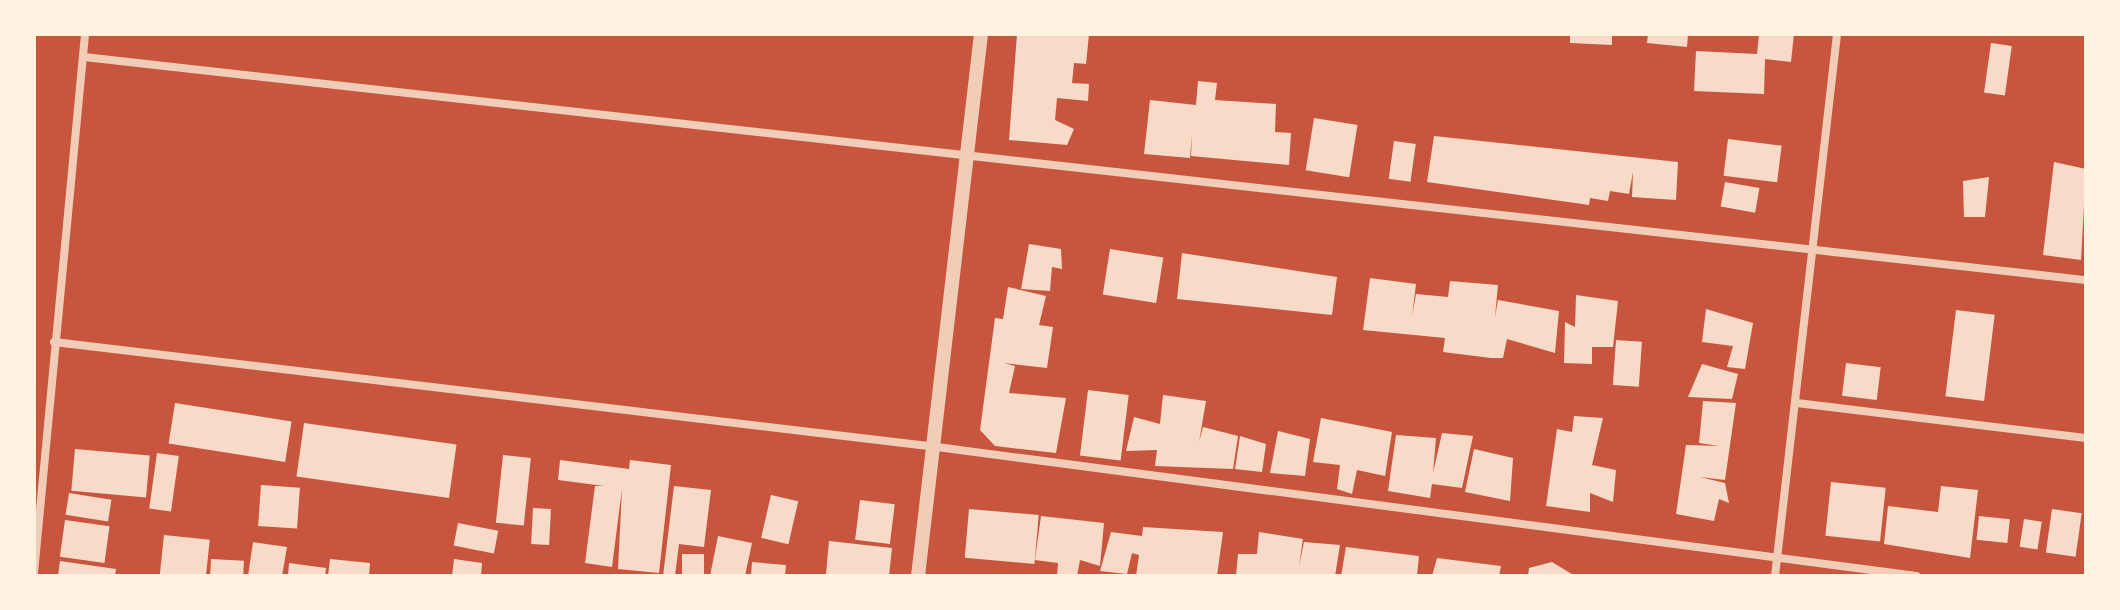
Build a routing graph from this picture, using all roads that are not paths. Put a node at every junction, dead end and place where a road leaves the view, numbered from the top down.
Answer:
1 (85, 34) edge
2 (981, 34) edge
3 (1837, 34) edge
4 (84, 57) junction
5 (966, 156) junction
6 (1816, 251) junction
7 (2086, 280) edge
8 (54, 342) junction
9 (1797, 403) junction
10 (2086, 438) edge
11 (937, 447) junction
12 (1778, 554) junction
13 (34, 573) edge
14 (918, 576) edge
15 (1775, 576) edge
16 (1917, 576) edge

1 - 4 street
2 - 5 street
3 - 6 street
4 - 5 street
4 - 8 street
5 - 6 street
5 - 11 street
6 - 7 street
6 - 9 street
8 - 11 street
8 - 13 street
9 - 10 street
9 - 12 street
11 - 12 street
11 - 14 street
12 - 15 street
12 - 16 street

